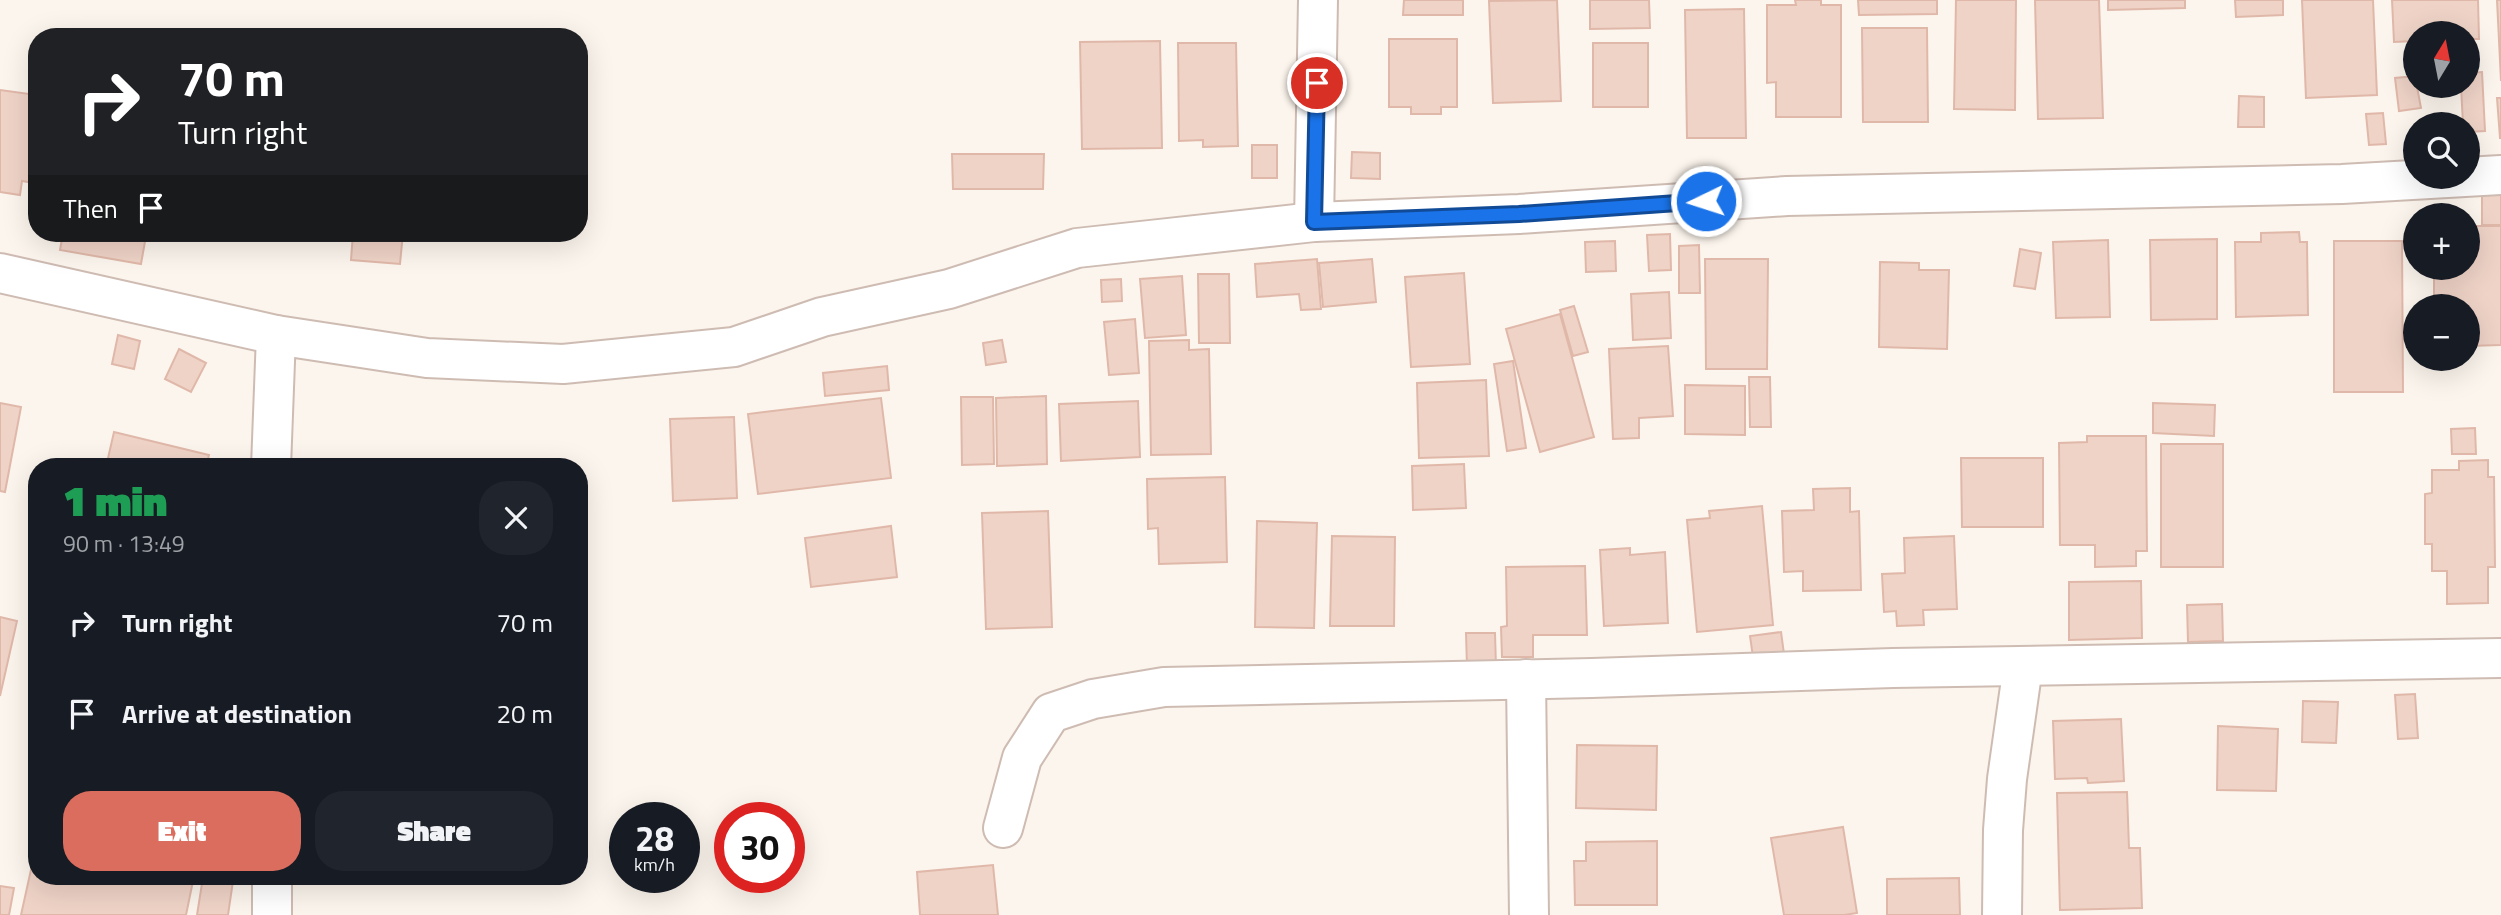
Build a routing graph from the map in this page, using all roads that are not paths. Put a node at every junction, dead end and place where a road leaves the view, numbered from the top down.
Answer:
1 (1318, 0) edge
2 (2501, 175) edge
3 (1314, 222) junction
4 (0, 273) edge
5 (276, 335) junction
6 (271, 458) edge
7 (2501, 658) edge
8 (2023, 666) junction
9 (1526, 679) junction
10 (1003, 828) dead end
11 (272, 885) edge
12 (272, 915) edge
13 (1529, 915) edge
14 (2002, 915) edge

1 - 3 street
2 - 3 street
3 - 5 street
4 - 5 street
5 - 6 street
7 - 8 street
8 - 9 street
8 - 14 street
9 - 10 street
9 - 13 street
11 - 12 street

